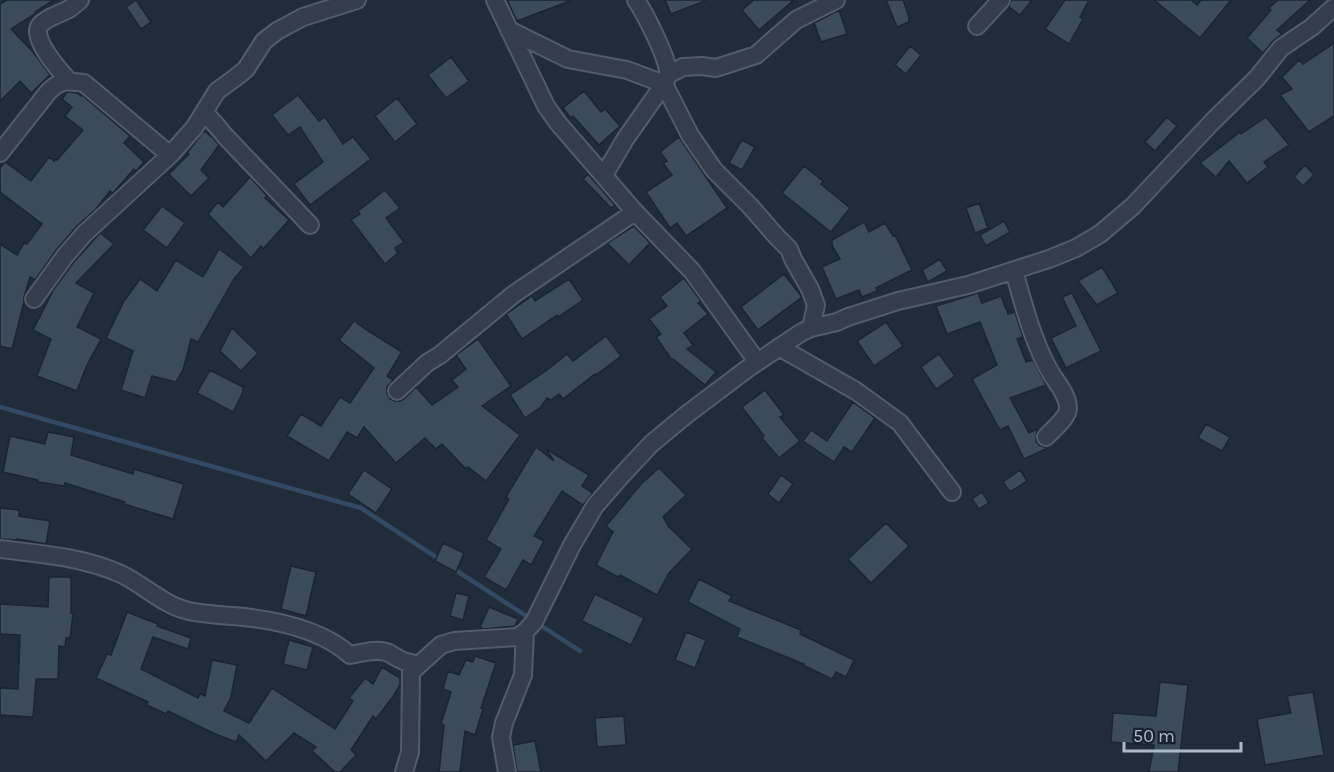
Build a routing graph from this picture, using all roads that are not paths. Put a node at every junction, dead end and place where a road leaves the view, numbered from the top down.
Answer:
1 (81, 0) edge
2 (357, 0) edge
3 (495, 0) edge
4 (636, 0) edge
5 (836, 0) edge
6 (1001, 0) edge
7 (316, 6) edge
8 (1334, 7) edge
9 (977, 26) dead end
10 (509, 30) junction
11 (666, 80) junction
12 (69, 81) junction
13 (204, 112) junction
14 (0, 153) edge
15 (170, 155) junction
16 (604, 175) junction
17 (635, 212) junction
18 (310, 225) dead end
19 (1014, 271) junction
20 (34, 298) dead end
21 (816, 305) junction
22 (837, 322) junction
23 (811, 328) junction
24 (763, 357) junction
25 (397, 391) dead end
26 (1046, 437) dead end
27 (952, 492) dead end
28 (0, 549) edge
29 (525, 632) junction
30 (411, 672) junction
31 (404, 772) edge
32 (507, 772) edge

1 - 12 street
2 - 7 street
3 - 10 street
4 - 11 street
5 - 11 street
6 - 9 street
7 - 13 street
8 - 19 street
10 - 11 street
10 - 16 street
11 - 16 street
11 - 21 street
12 - 14 street
12 - 15 street
13 - 15 street
13 - 18 street
15 - 20 street
16 - 17 street
17 - 24 street
17 - 25 street
19 - 22 street
19 - 26 street
21 - 22 street
21 - 23 street
22 - 23 street
23 - 24 street
24 - 27 street
24 - 29 street
28 - 30 street
29 - 30 street
29 - 32 street
30 - 31 street

